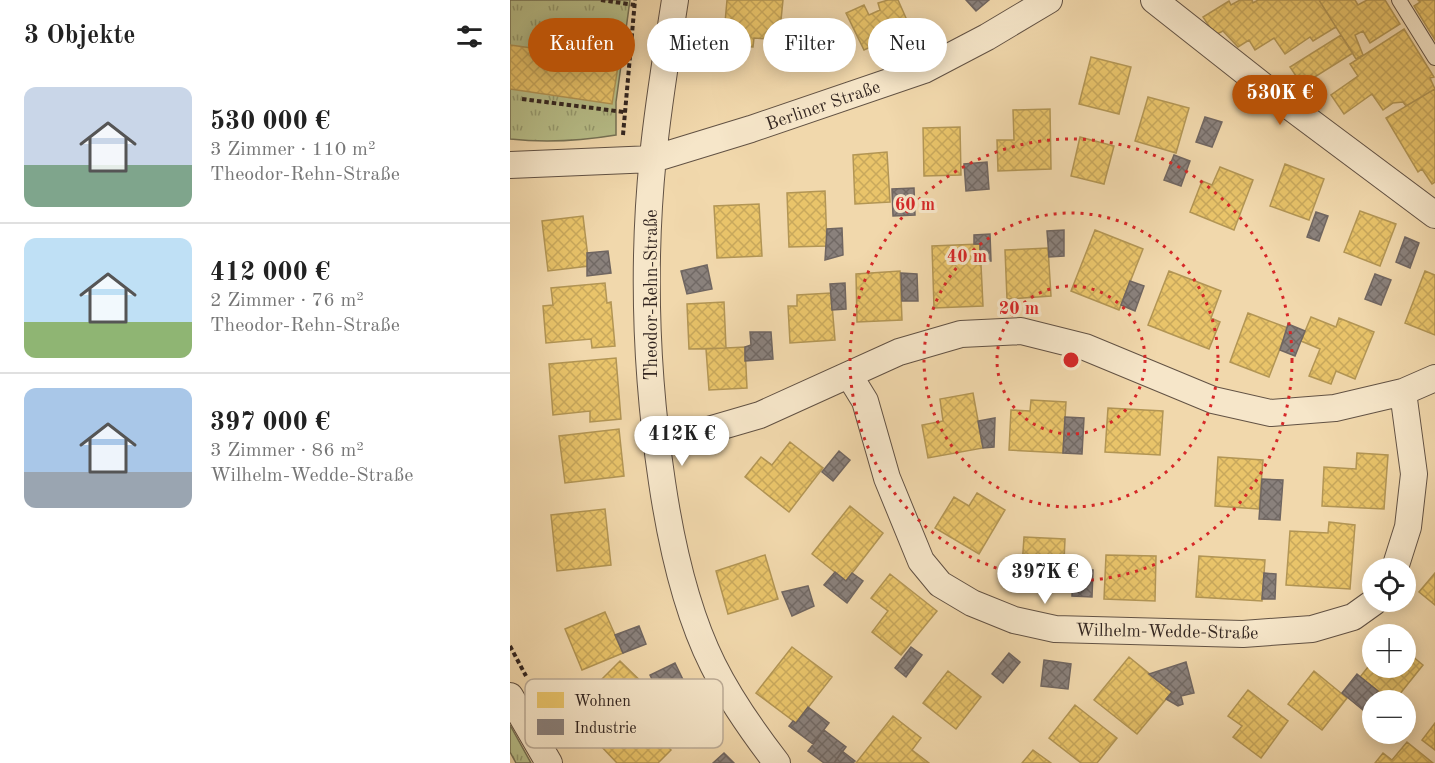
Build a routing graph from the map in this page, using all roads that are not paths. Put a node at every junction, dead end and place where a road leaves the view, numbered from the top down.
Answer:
1 (675, 0) edge
2 (1049, 0) edge
3 (1154, 0) edge
4 (1399, 0) edge
5 (1435, 58) edge
6 (652, 159) junction
7 (510, 165) edge
8 (1435, 215) edge
9 (849, 375) junction
10 (1435, 378) edge
11 (1403, 392) junction
12 (657, 445) junction
13 (1398, 558) edge
14 (1362, 611) edge
15 (721, 679) edge
16 (723, 684) edge
17 (510, 696) edge
18 (525, 722) edge
19 (540, 748) edge
20 (549, 763) edge
21 (777, 763) edge

1 - 6 street
2 - 6 street, Berliner Straße
3 - 8 street
4 - 5 lane
6 - 7 street, Berliner Straße
6 - 12 street, Theodor-Rehn-Straße
9 - 11 street
9 - 12 street
9 - 14 street, Wilhelm-Wedde-Straße
10 - 11 street
11 - 13 street
12 - 15 street, Theodor-Rehn-Straße
16 - 21 street, Theodor-Rehn-Straße
17 - 18 street
19 - 20 street

